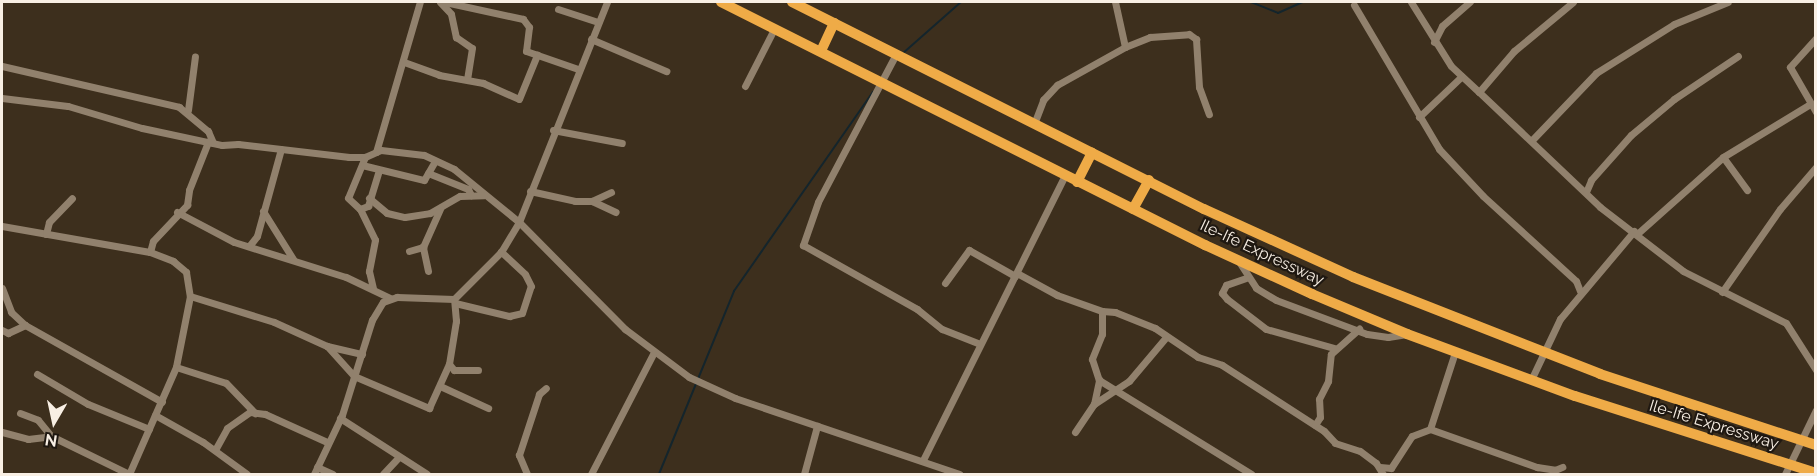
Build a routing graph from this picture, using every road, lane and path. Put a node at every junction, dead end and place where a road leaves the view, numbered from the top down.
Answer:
1 (420, 2) edge
2 (440, 2) edge
3 (445, 2) edge
4 (607, 2) edge
5 (721, 2) edge
6 (792, 2) edge
7 (1115, 2) edge
8 (1411, 2) edge
9 (1470, 2) edge
10 (1573, 2) edge
11 (1728, 2) edge
12 (1354, 5) dead end
13 (558, 9) dead end
14 (598, 22) junction
15 (834, 23) junction
16 (774, 28) junction
17 (1815, 38) edge
18 (591, 39) junction
19 (1434, 42) junction
20 (1125, 47) junction
21 (820, 51) junction
22 (896, 54) junction
23 (537, 55) junction
24 (195, 56) dead end
25 (1738, 56) dead end
26 (404, 62) junction
27 (2, 66) edge
28 (578, 69) junction
29 (666, 71) dead end
30 (1462, 76) junction
31 (467, 79) junction
32 (882, 81) junction
33 (745, 86) dead end
34 (1479, 92) junction
35 (2, 98) edge
36 (1810, 104) junction
37 (188, 110) junction
38 (1815, 112) edge
39 (1209, 114) dead end
40 (1419, 117) junction
41 (1034, 124) junction
42 (553, 130) junction
43 (1533, 140) junction
44 (211, 143) junction
45 (622, 143) dead end
46 (281, 149) junction
47 (1092, 153) junction
48 (369, 157) junction
49 (1723, 157) junction
50 (435, 161) junction
51 (1815, 167) edge
52 (379, 171) junction
53 (428, 173) junction
54 (1065, 175) junction
55 (1149, 180) junction
56 (1077, 182) junction
57 (1747, 190) dead end
58 (530, 191) junction
59 (611, 192) dead end
60 (1586, 192) junction
61 (471, 195) junction
62 (484, 195) junction
63 (72, 198) dead end
64 (369, 198) junction
65 (592, 201) junction
66 (360, 209) junction
67 (440, 209) junction
68 (1133, 209) junction
69 (263, 210) junction
70 (177, 212) junction
71 (616, 213) dead end
72 (519, 222) junction
73 (2, 226) edge
74 (1636, 233) junction
75 (46, 234) junction
76 (250, 245) junction
77 (423, 248) junction
78 (409, 251) dead end
79 (150, 252) junction
80 (501, 252) junction
81 (293, 259) junction
82 (1237, 259) junction
83 (428, 271) dead end
84 (1016, 274) junction
85 (1246, 278) junction
86 (945, 283) dead end
87 (2, 288) edge
88 (373, 289) junction
89 (1580, 291) junction
90 (464, 292) junction
91 (1722, 292) junction
92 (190, 296) junction
93 (390, 298) junction
94 (454, 301) junction
95 (471, 306) junction
96 (1102, 310) junction
97 (25, 325) junction
98 (1346, 325) junction
99 (1359, 329) junction
100 (2, 330) edge
101 (1407, 334) junction
102 (1166, 337) junction
103 (1345, 338) junction
104 (980, 344) junction
105 (327, 346) junction
106 (1334, 348) junction
107 (1455, 352) junction
108 (1542, 353) junction
109 (362, 354) junction
110 (653, 354) junction
111 (449, 364) junction
112 (176, 367) junction
113 (478, 369) dead end
114 (1815, 370) edge
115 (36, 374) dead end
116 (354, 376) junction
117 (1099, 380) junction
118 (1532, 380) junction
119 (440, 386) junction
120 (546, 388) dead end
121 (1114, 390) junction
122 (162, 402) junction
123 (1094, 404) junction
124 (488, 408) dead end
125 (1815, 411) edge
126 (20, 413) dead end
127 (255, 413) junction
128 (155, 416) junction
129 (340, 418) junction
130 (1315, 425) junction
131 (817, 426) junction
132 (149, 429) junction
133 (1430, 429) junction
134 (2, 432) edge
135 (1075, 432) dead end
136 (51, 436) junction
137 (1803, 441) junction
138 (327, 442) junction
139 (1815, 445) edge
140 (215, 450) junction
141 (399, 457) junction
142 (923, 460) junction
143 (1562, 466) dead end
144 (317, 467) junction
145 (1380, 467) junction
146 (1787, 470) edge
147 (1815, 473) edge
148 (129, 474) edge
149 (247, 474) edge
150 (314, 474) edge
151 (333, 474) edge
152 (383, 474) edge
153 (427, 474) edge
154 (527, 474) edge
155 (591, 474) edge
156 (804, 474) edge
157 (960, 474) edge
158 (1251, 474) edge
159 (1383, 474) edge

1 - 26 street
2 - 31 street
3 - 23 street
4 - 14 street
5 - 16 highway, Ile-Ife Expressway
6 - 15 highway, Ile-Ife Expressway
7 - 20 street
8 - 19 street
9 - 19 street
10 - 34 street
11 - 43 street
12 - 40 street
13 - 14 street
14 - 18 street
15 - 21 highway
15 - 22 highway, Ile-Ife Expressway
16 - 21 highway, Ile-Ife Expressway
16 - 33 street
17 - 36 street
18 - 28 street
18 - 29 street
19 - 30 street
20 - 39 street
20 - 41 street
21 - 32 highway, Ile-Ife Expressway
22 - 32 street
22 - 41 highway, Ile-Ife Expressway
23 - 28 street
23 - 31 street
24 - 37 street
25 - 60 street
26 - 31 street
26 - 48 street
27 - 37 street
28 - 42 street
30 - 34 street
30 - 40 street
32 - 54 highway, Ile-Ife Expressway
32 - 104 street
34 - 43 street
35 - 44 street
36 - 38 street
36 - 49 street
37 - 44 street
40 - 89 street
41 - 47 highway, Ile-Ife Expressway
42 - 45 street
42 - 58 street
43 - 60 street
44 - 46 street
44 - 70 street
46 - 48 street
46 - 69 street
47 - 55 highway, Ile-Ife Expressway
47 - 56 highway
48 - 50 street
48 - 52 street
48 - 52 street
48 - 66 street
49 - 57 street
49 - 74 street
50 - 53 street
50 - 62 street
51 - 91 street
52 - 53 street
52 - 64 street
53 - 61 street
54 - 56 highway, Ile-Ife Expressway
54 - 84 street
55 - 68 highway
55 - 108 highway, Ile-Ife Expressway
56 - 68 highway, Ile-Ife Expressway
58 - 65 street
58 - 72 street
59 - 65 street
60 - 74 street
61 - 62 street
61 - 67 street
62 - 72 street
63 - 75 street
64 - 66 street
64 - 67 street
65 - 71 street
66 - 88 street
67 - 77 street
68 - 82 highway, Ile-Ife Expressway
69 - 76 street
69 - 81 street
70 - 76 street
70 - 79 street
72 - 80 street
72 - 110 street
73 - 75 street
74 - 89 street
74 - 91 street
75 - 79 street
76 - 81 street
77 - 78 street
77 - 83 street
79 - 92 street
80 - 90 street
80 - 95 street
81 - 88 street
82 - 85 street
82 - 101 highway, Ile-Ife Expressway
84 - 86 street
84 - 96 street
84 - 104 street
85 - 98 street
85 - 106 street
87 - 97 street
88 - 93 street
89 - 108 street
90 - 94 street
90 - 95 street
91 - 114 street
92 - 105 street
92 - 112 street
93 - 94 street
93 - 109 street
94 - 95 street
94 - 111 street
96 - 102 street
96 - 117 street
97 - 100 street
97 - 122 street
98 - 99 street
98 - 103 street
99 - 101 street
99 - 103 street
101 - 107 highway, Ile-Ife Expressway
102 - 121 street
102 - 130 street
103 - 106 street
104 - 142 street
105 - 109 street
105 - 116 street
106 - 130 street
107 - 118 highway, Ile-Ife Expressway
107 - 133 street
108 - 118 street
108 - 137 highway, Ile-Ife Expressway
109 - 116 street
110 - 131 street
110 - 155 street
111 - 113 street
111 - 119 street
112 - 122 street
112 - 127 street
115 - 132 street
116 - 119 street
116 - 129 street
117 - 121 street
117 - 123 street
118 - 146 highway, Ile-Ife Expressway
119 - 124 street
120 - 154 street
121 - 123 street
121 - 158 street
122 - 128 street
123 - 135 street
125 - 137 street
126 - 136 street
127 - 138 street
127 - 140 street
128 - 132 street
128 - 140 street
129 - 138 street
129 - 141 street
130 - 145 street
131 - 142 street
131 - 156 street
132 - 148 street
133 - 143 street
133 - 145 street
134 - 136 street
136 - 148 street
137 - 139 highway, Ile-Ife Expressway
137 - 146 street
138 - 144 street
140 - 149 street
141 - 152 street
141 - 153 street
142 - 157 street
144 - 150 street
144 - 151 street
145 - 159 street
146 - 147 highway, Ile-Ife Expressway

